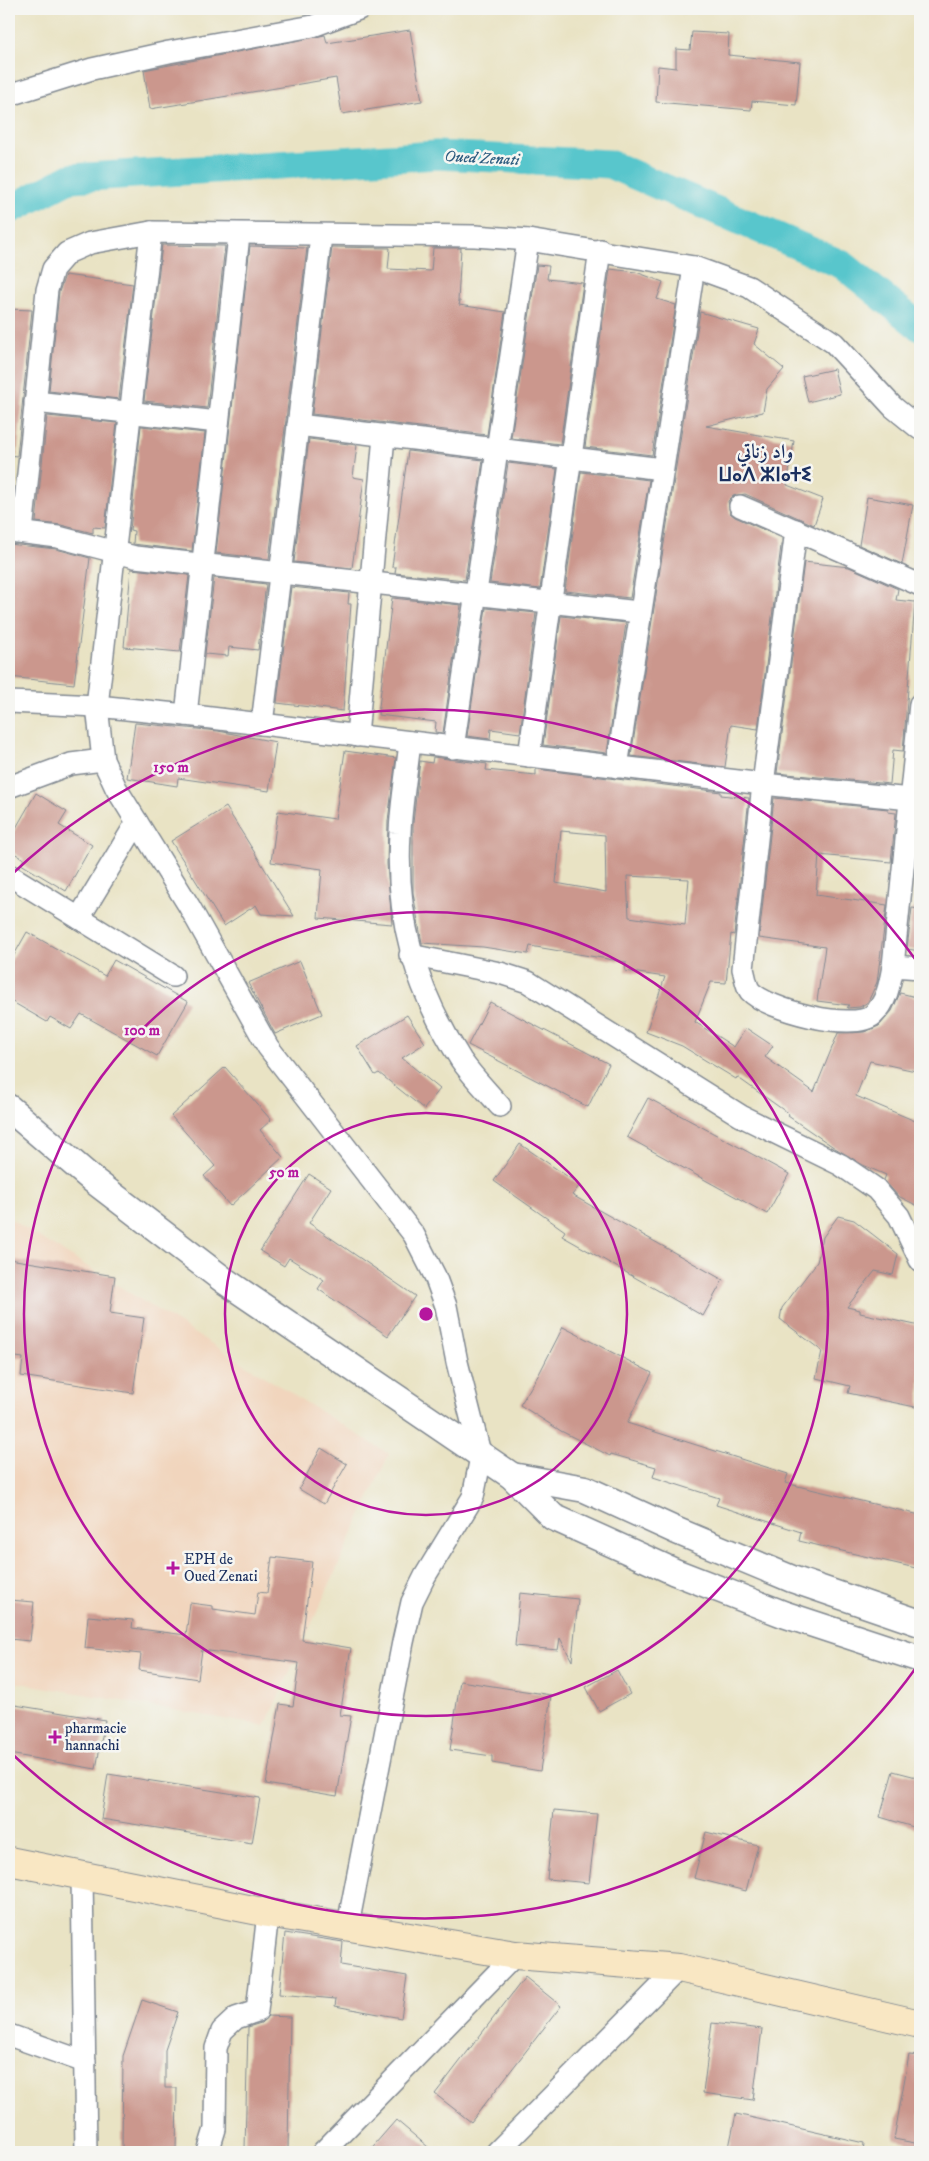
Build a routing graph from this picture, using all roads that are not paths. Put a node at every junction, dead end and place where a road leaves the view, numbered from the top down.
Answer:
1 (359, 9) edge
2 (315, 14) edge
3 (9, 90) edge
4 (151, 232) junction
5 (239, 235) junction
6 (321, 236) junction
7 (528, 240) junction
8 (600, 250) junction
9 (694, 267) junction
10 (35, 402) junction
11 (130, 412) junction
12 (218, 422) junction
13 (298, 426) junction
14 (920, 429) edge
15 (384, 436) junction
16 (498, 450) junction
17 (571, 458) junction
18 (662, 469) junction
19 (740, 506) dead end
20 (796, 530) junction
21 (15, 531) edge
22 (114, 552) junction
23 (203, 564) junction
24 (280, 572) junction
25 (371, 582) junction
26 (920, 586) edge
27 (476, 594) junction
28 (551, 602) junction
29 (639, 612) junction
30 (9, 702) edge
31 (920, 704) edge
32 (97, 706) junction
33 (186, 715) junction
34 (262, 724) junction
35 (357, 736) junction
36 (410, 742) junction
37 (454, 748) junction
38 (529, 756) junction
39 (103, 760) junction
40 (617, 766) junction
41 (762, 784) junction
42 (9, 787) edge
43 (916, 800) edge
44 (137, 822) junction
45 (9, 875) edge
46 (79, 918) junction
47 (410, 955) junction
48 (893, 966) junction
49 (920, 968) edge
50 (173, 976) dead end
51 (500, 1106) dead end
52 (9, 1108) edge
53 (920, 1260) edge
54 (481, 1457) junction
55 (512, 1476) junction
56 (920, 1623) edge
57 (920, 1659) edge
58 (9, 1861) edge
59 (82, 1876) junction
60 (268, 1913) junction
61 (348, 1925) junction
62 (515, 1955) junction
63 (679, 1968) junction
64 (920, 2024) edge
65 (9, 2035) edge
66 (84, 2062) junction
67 (86, 2152) edge
68 (208, 2152) edge
69 (323, 2152) edge
70 (497, 2152) edge

1 - 2 street
2 - 3 street
4 - 5 street
4 - 10 street
4 - 11 street
5 - 6 street
5 - 12 street
6 - 7 street
6 - 13 street
7 - 8 street
7 - 16 street
8 - 9 street
8 - 17 street
9 - 14 street
9 - 18 street
10 - 11 street
10 - 21 street
11 - 12 street
11 - 22 street
12 - 23 street
13 - 15 street
13 - 24 street
15 - 16 street
15 - 25 street
16 - 17 street
16 - 27 street
17 - 18 street
17 - 28 street
18 - 29 street
19 - 20 street
20 - 26 street
20 - 41 street
21 - 22 street
22 - 23 street
22 - 32 street
23 - 24 street
23 - 33 street
24 - 25 street
24 - 34 street
25 - 27 street
25 - 35 street
27 - 28 street
27 - 37 street
28 - 29 street
28 - 38 street
29 - 40 street
30 - 32 street
31 - 43 street
32 - 33 street
32 - 39 street
33 - 34 street
34 - 35 street
35 - 36 street
36 - 37 street
36 - 47 street
37 - 38 street
38 - 40 street
39 - 42 street
39 - 44 street
40 - 41 street
41 - 43 street
41 - 48 street
43 - 48 street
44 - 46 street
44 - 54 street
45 - 46 street
46 - 50 street
47 - 51 street
47 - 53 street
48 - 49 street
52 - 54 street
54 - 55 street
54 - 61 street
55 - 56 street
55 - 57 street
58 - 59 main road
59 - 60 main road
59 - 66 street
60 - 61 main road
60 - 68 street
61 - 62 main road
62 - 63 main road
62 - 69 street
63 - 64 main road
63 - 70 street
65 - 66 street
66 - 67 street

